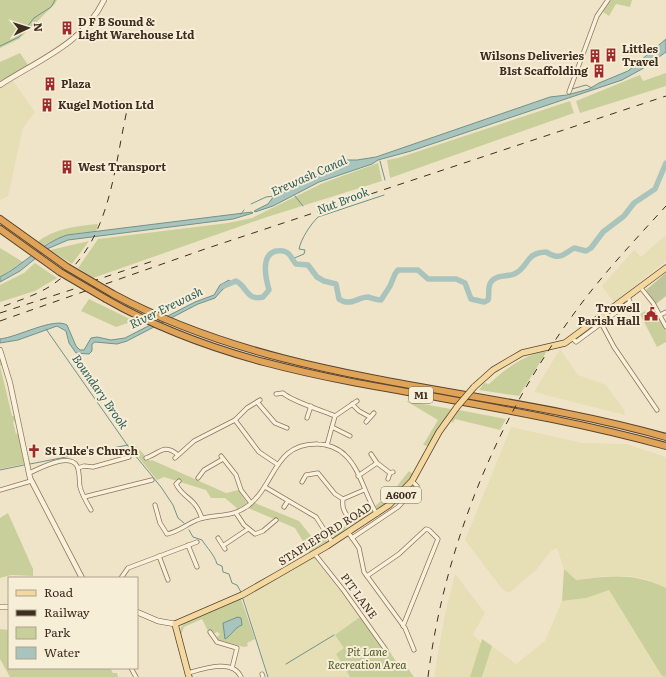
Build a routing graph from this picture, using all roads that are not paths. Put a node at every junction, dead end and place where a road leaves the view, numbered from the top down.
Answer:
1 (104, 0) edge
2 (608, 0) edge
3 (0, 85) edge
4 (569, 92) dead end
5 (0, 219) edge
6 (0, 229) edge
7 (666, 268) edge
8 (641, 288) junction
9 (666, 312) edge
10 (660, 315) junction
11 (600, 321) junction
12 (666, 327) edge
13 (0, 350) edge
14 (286, 388) dead end
15 (283, 393) junction
16 (276, 394) dead end
17 (357, 401) dead end
18 (352, 404) junction
19 (311, 406) junction
20 (657, 410) dead end
21 (374, 413) dead end
22 (335, 416) junction
23 (370, 417) junction
24 (307, 418) dead end
25 (234, 420) junction
26 (366, 422) dead end
27 (332, 427) junction
28 (287, 428) dead end
29 (350, 436) dead end
30 (666, 438) edge
31 (327, 445) junction
32 (666, 446) edge
33 (371, 454) dead end
34 (126, 456) dead end
35 (149, 458) dead end
36 (377, 463) junction
37 (277, 464) junction
38 (78, 468) junction
39 (29, 473) junction
40 (358, 476) junction
41 (201, 477) dead end
42 (149, 479) dead end
43 (388, 479) dead end
44 (172, 480) dead end
45 (31, 481) junction
46 (179, 481) dead end
47 (412, 481) junction
48 (302, 482) dead end
49 (176, 484) junction
50 (265, 486) junction
51 (0, 490) edge
52 (364, 490) junction
53 (84, 497) junction
54 (343, 499) junction
55 (288, 501) junction
56 (251, 503) junction
57 (91, 507) dead end
58 (284, 507) dead end
59 (162, 508) dead end
60 (236, 513) junction
61 (377, 514) junction
62 (346, 516) dead end
63 (202, 518) junction
64 (276, 520) dead end
65 (248, 529) junction
66 (348, 532) junction
67 (167, 534) junction
68 (163, 537) dead end
69 (218, 538) dead end
70 (352, 538) junction
71 (197, 542) dead end
72 (332, 542) junction
73 (188, 545) junction
74 (314, 553) junction
75 (159, 556) junction
76 (196, 567) dead end
77 (367, 576) junction
78 (81, 577) edge
79 (122, 577) edge
80 (168, 580) dead end
81 (138, 612) edge
82 (175, 624) junction
83 (403, 626) junction
84 (210, 632) dead end
85 (218, 634) dead end
86 (213, 638) junction
87 (237, 648) junction
88 (243, 649) dead end
89 (386, 650) dead end
90 (414, 650) dead end
91 (232, 668) junction
92 (188, 675) edge
93 (240, 677) edge

1 - 3 street
2 - 4 street
5 - 30 highway, M1, bridge
6 - 32 highway, M1, bridge
7 - 8 main road, STAPLEFORD ROAD
8 - 10 street
8 - 11 main road, STAPLEFORD ROAD
9 - 10 street
10 - 12 street
11 - 20 street
11 - 47 main road, STAPLEFORD ROAD / A6007, bridge
13 - 39 street
14 - 15 street
15 - 16 street
15 - 19 street
17 - 18 street
18 - 22 street
18 - 23 street
19 - 22 street
19 - 24 street
21 - 23 street
22 - 27 street
23 - 26 street
25 - 28 street
25 - 35 street
25 - 37 street
27 - 29 street
27 - 31 street
31 - 37 street
31 - 40 street
33 - 36 street
34 - 38 street
36 - 40 street
36 - 43 street
37 - 50 street
38 - 39 street
38 - 53 street
39 - 45 street
40 - 52 street
41 - 56 street
42 - 53 street
44 - 49 street
45 - 51 street
45 - 78 street
46 - 49 street
47 - 61 main road, STAPLEFORD ROAD / A6007
47 - 70 street, STAPLEFORD ROAD
48 - 54 street
49 - 63 street
50 - 55 street
50 - 56 street
52 - 54 street
52 - 61 street
53 - 57 street
54 - 62 street
55 - 58 street
55 - 72 street
56 - 60 street
59 - 67 street
60 - 63 street
60 - 65 street
61 - 66 main road, STAPLEFORD ROAD / A6007
63 - 67 street
64 - 65 street
65 - 69 street
66 - 70 street
66 - 72 main road, STAPLEFORD ROAD / A6007
67 - 68 street
70 - 77 street
71 - 73 street
72 - 74 main road, STAPLEFORD ROAD / A6007
73 - 75 street
73 - 76 street
74 - 82 main road, STAPLEFORD ROAD / A6007
74 - 89 street, PIT LANE
75 - 79 street
75 - 80 street
77 - 83 street
77 - 83 street
81 - 82 main road
82 - 92 main road
83 - 90 street
84 - 86 street
85 - 86 street
86 - 87 street
87 - 88 street
87 - 91 street
91 - 92 street
91 - 93 street

